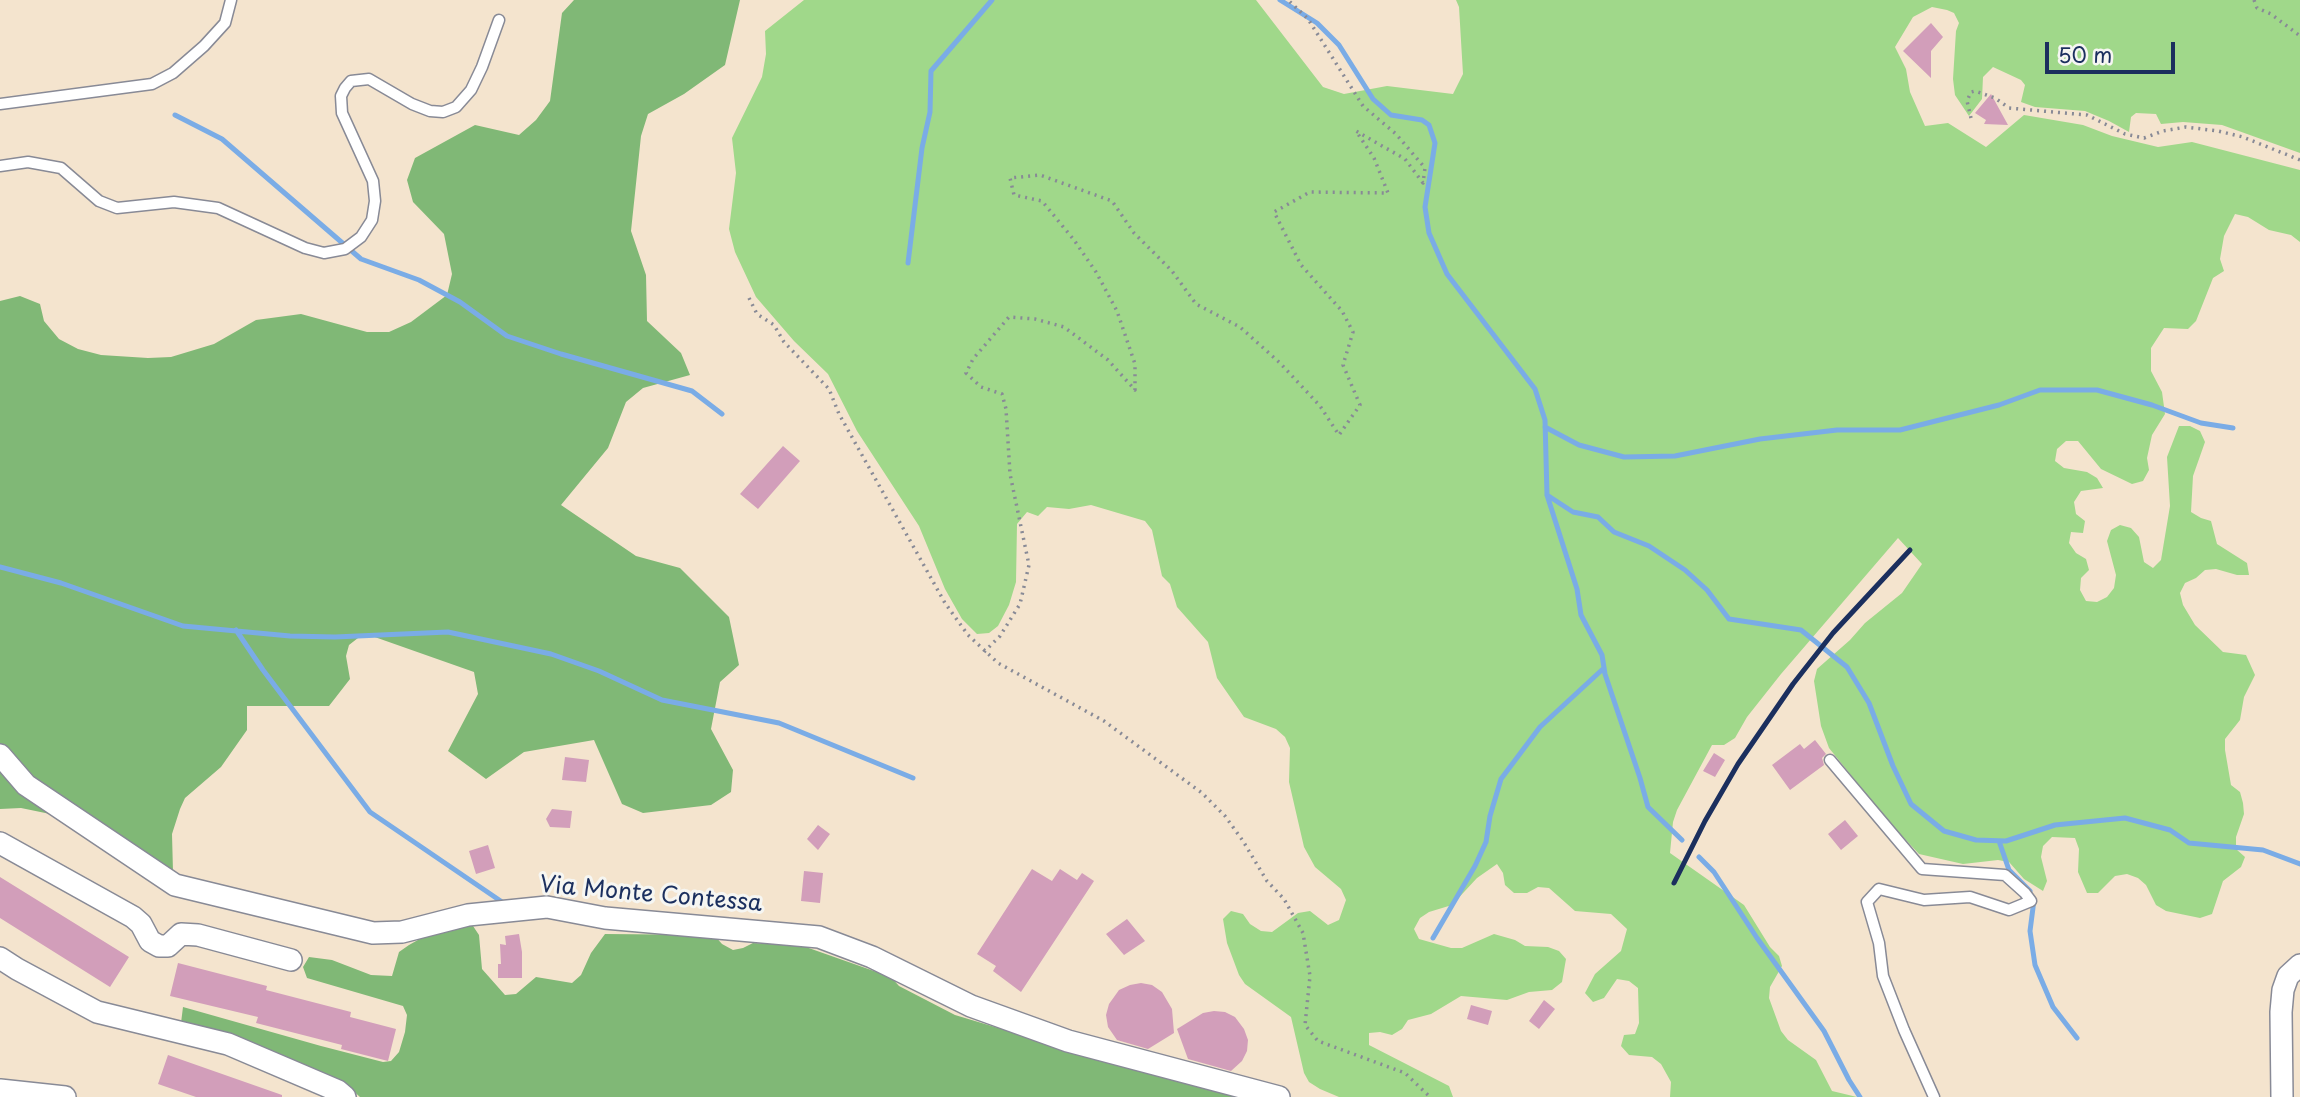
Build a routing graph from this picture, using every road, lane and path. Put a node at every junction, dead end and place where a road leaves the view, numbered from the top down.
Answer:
1 (232, 0) edge
2 (1288, 0) edge
3 (2254, 0) edge
4 (499, 20) dead end
5 (2300, 36) edge
6 (0, 104) edge
7 (1971, 118) dead end
8 (2300, 160) edge
9 (0, 166) edge
10 (749, 298) dead end
11 (984, 652) junction
12 (0, 755) edge
13 (1830, 760) dead end
14 (0, 843) edge
15 (0, 958) edge
16 (291, 960) dead end
17 (2300, 965) edge
18 (0, 1090) edge
19 (65, 1097) edge
20 (345, 1097) edge
21 (1279, 1097) edge
22 (1430, 1097) edge
23 (1934, 1097) edge
24 (2282, 1097) edge

1 - 6 lane
2 - 11 path
3 - 5 path
4 - 9 lane
7 - 8 path
10 - 11 path
11 - 22 path
12 - 21 street, Via Monte Contessa
13 - 23 lane
14 - 16 street
15 - 20 street
17 - 24 street
18 - 19 street

